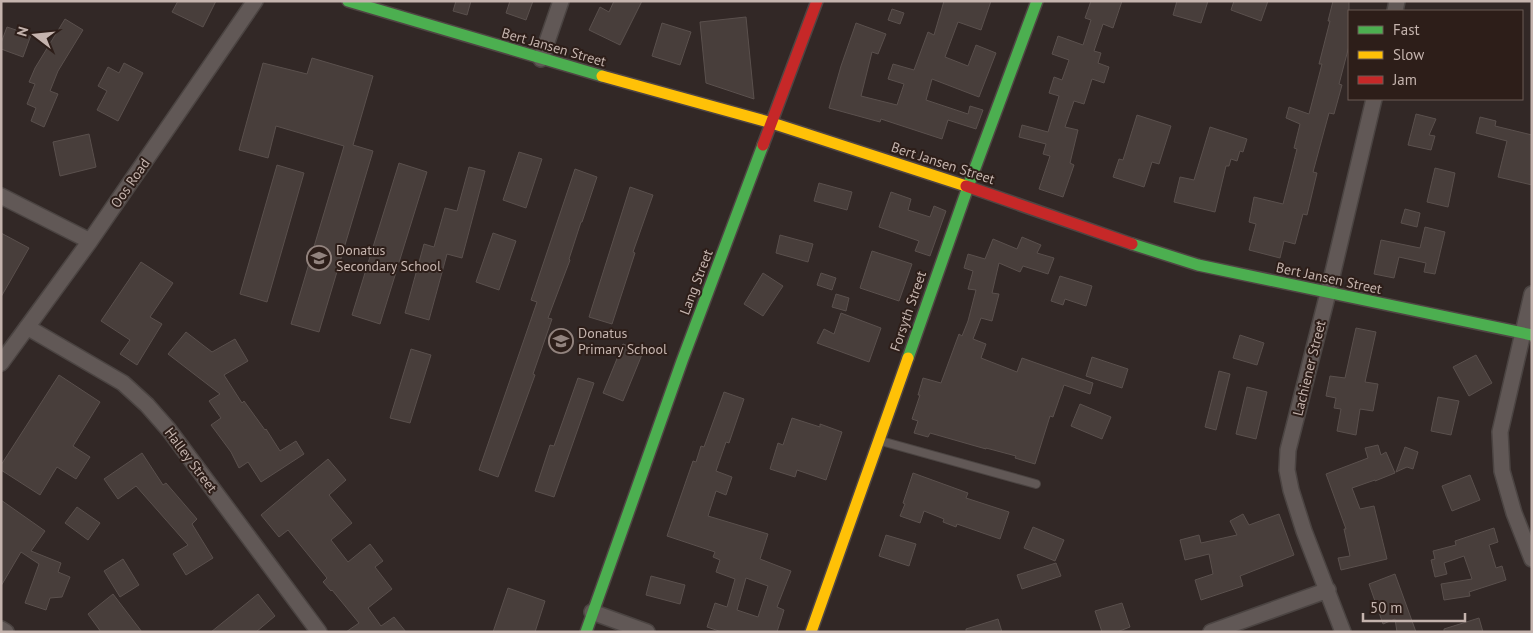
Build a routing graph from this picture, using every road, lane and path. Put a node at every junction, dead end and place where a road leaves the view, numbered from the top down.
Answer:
1 (255, 1) edge
2 (348, 1) edge
3 (562, 1) edge
4 (817, 1) edge
5 (1037, 1) edge
6 (541, 60) junction
7 (1374, 100) edge
8 (772, 123) junction
9 (968, 187) junction
10 (1, 196) edge
11 (90, 241) junction
12 (1328, 293) junction
13 (1532, 294) edge
14 (27, 326) junction
15 (1527, 334) edge
16 (1, 363) edge
17 (879, 441) junction
18 (1036, 484) dead end
19 (1532, 559) edge
20 (1328, 590) junction
21 (592, 612) junction
22 (1, 629) edge
23 (6, 632) edge
24 (318, 632) edge
25 (586, 632) edge
26 (647, 632) edge
27 (811, 632) edge
28 (1211, 632) edge
29 (1343, 632) edge

1 - 11 street, Oos Road
2 - 6 street, Bert Jansen Street
3 - 6 street
4 - 8 street, Lang Street
5 - 9 street, Forsyth Street
6 - 8 street, Bert Jansen Street
7 - 12 street, Lachiener Street
8 - 9 street, Bert Jansen Street
8 - 21 street, Lang Street
9 - 12 street, Bert Jansen Street
9 - 17 street, Forsyth Street
10 - 11 street
11 - 14 street, Oos Road
12 - 15 street, Bert Jansen Street
12 - 20 street, Lachiener Street
13 - 15 street
14 - 16 street, Oos Road
14 - 24 street, Halley Street
15 - 19 street
17 - 18 lane
17 - 27 street, Forsyth Street
20 - 28 street
20 - 29 street, Lachiener Street
21 - 25 street, Lang Street
21 - 26 street
22 - 23 street

